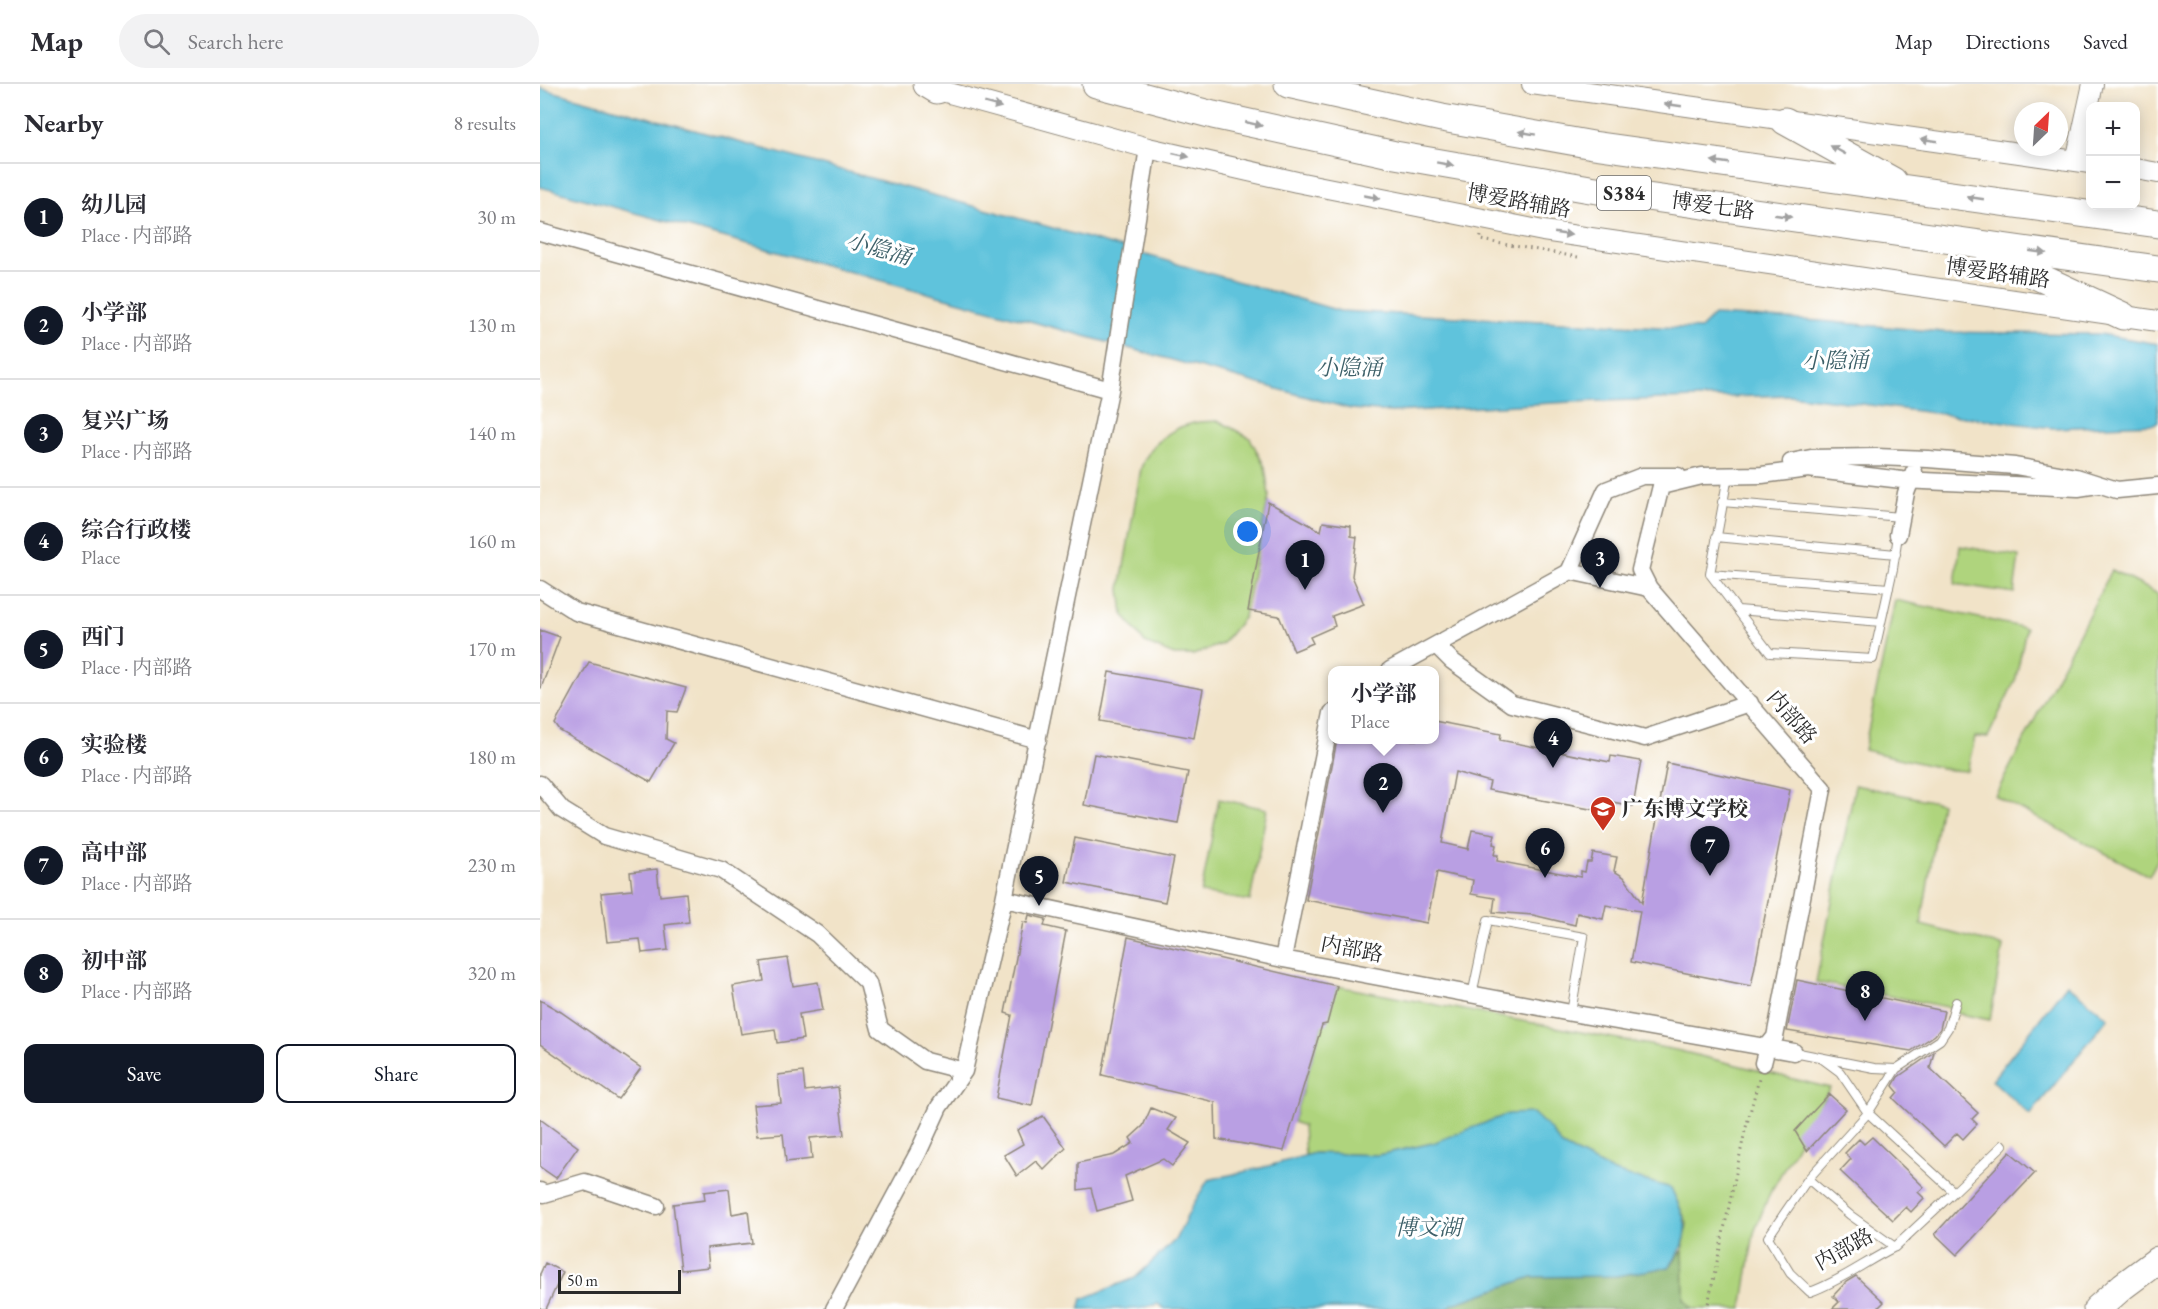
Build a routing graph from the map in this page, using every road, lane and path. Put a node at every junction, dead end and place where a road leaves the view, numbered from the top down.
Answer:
1 (1096, 84) edge
2 (1288, 84) edge
3 (1532, 84) edge
4 (2093, 84) edge
5 (927, 86) edge
6 (1785, 121) junction
7 (1148, 148) junction
8 (2084, 162) edge
9 (2140, 170) edge
10 (2158, 172) edge
11 (1907, 189) junction
12 (2158, 224) edge
13 (540, 232) edge
14 (1964, 242) junction
15 (2158, 269) edge
16 (2123, 316) junction
17 (2158, 321) edge
18 (1111, 383) junction
19 (1920, 459) junction
20 (1762, 475) junction
21 (1702, 476) junction
22 (1728, 476) junction
23 (1911, 481) junction
24 (2097, 485) junction
25 (2158, 486) edge
26 (1722, 502) junction
27 (1901, 518) junction
28 (1898, 535) joint
29 (1716, 537) junction
30 (1896, 554) junction
31 (1569, 572) junction
32 (1710, 574) junction
33 (1649, 588) junction
34 (1889, 588) junction
35 (540, 589) edge
36 (1738, 610) junction
37 (1881, 622) junction
38 (1436, 645) junction
39 (1397, 666) edge
40 (1750, 703) junction
41 (1328, 733) edge
42 (1038, 740) junction
43 (540, 784) edge
44 (1004, 899) junction
45 (1283, 959) junction
46 (1472, 994) junction
47 (1956, 1002) dead end
48 (1571, 1013) junction
49 (1794, 1052) joint
50 (1765, 1055) junction
51 (1819, 1057) junction
52 (1896, 1069) junction
53 (963, 1071) junction
54 (1868, 1113) junction
55 (2004, 1145) dead end
56 (1808, 1179) junction
57 (540, 1191) edge
58 (1954, 1192) junction
59 (656, 1206) dead end
60 (1895, 1247) junction
61 (2158, 1260) edge
62 (2158, 1282) edge
63 (834, 1309) edge
64 (1707, 1309) edge
65 (2097, 1309) edge
66 (2119, 1309) edge

1 -> 14 highway, 博爱七路 / S384
11 -> 2 highway, 博爱七路 / S384
6 -> 3 street
4 - 8 street
5 -> 7 street, 博爱路辅路
8 -> 6 street
11 -> 6 highway
7 -> 16 street, 博爱路辅路
7 - 18 street
9 - 10 street
12 -> 11 highway, 博爱七路 / S384
13 - 18 street
14 -> 15 highway, 博爱七路 / S384
14 - 16 highway
16 - 17 street, 博爱路辅路
18 - 42 street
19 - 20 street, 内部路
19 - 23 street
19 - 24 street, 内部路
20 - 22 street, 内部路
20 - 23 street, 内部路
21 - 22 street, 内部路
21 - 31 street, 内部路
21 - 33 street, 内部路
22 - 26 lane
23 - 24 street, 内部路
23 - 27 street
24 - 25 street, 内部路
26 - 27 lane
26 - 29 lane
27 - 28 street
28 - 30 lane
29 - 30 lane
29 - 32 lane
30 - 34 lane
31 - 33 street
31 - 38 street
32 - 34 lane
32 - 36 lane
33 - 40 street, 内部路
34 - 37 lane
35 - 42 street
36 - 37 lane
36 - 37 lane
38 - 39 street
38 - 40 street
40 - 50 street, 内部路
41 - 45 street
42 - 44 street
43 - 53 street
44 - 45 street, 内部路
44 - 53 street
45 - 46 street, 内部路
46 - 48 street, 内部路
46 - 48 lane
47 - 52 lane
48 - 50 street, 内部路
49 - 50 street
49 - 51 lane
50 - 64 path
51 - 52 lane
51 - 54 lane
52 - 54 lane, 内部路
53 - 63 street
54 - 56 lane, 内部路
54 - 58 lane
55 - 58 lane, 内部路
56 - 60 lane, 内部路
56 - 60 lane, 内部路
57 - 59 street
58 - 60 lane, 内部路
61 - 65 highway
62 - 66 highway

